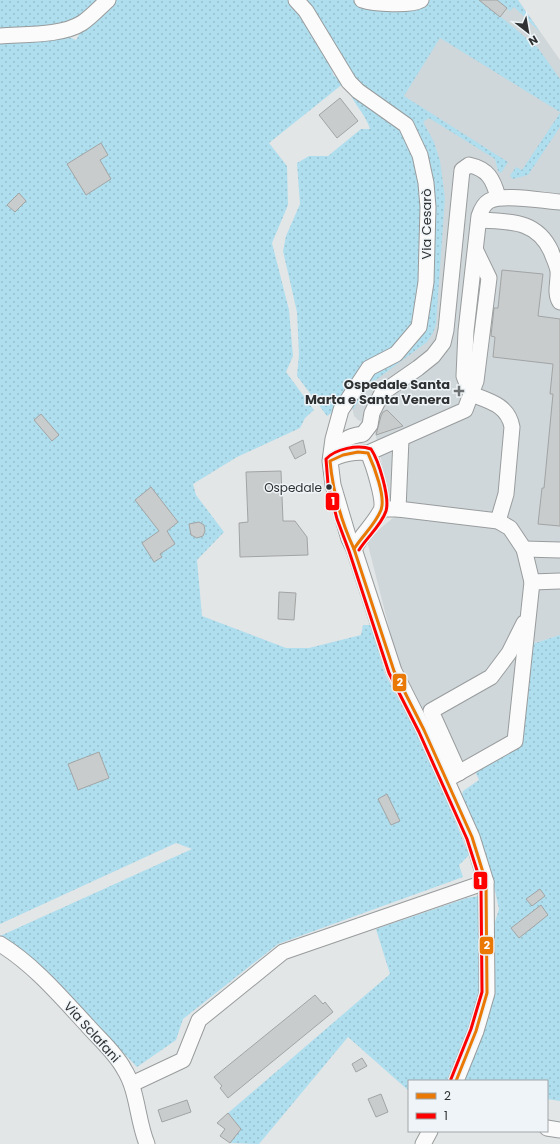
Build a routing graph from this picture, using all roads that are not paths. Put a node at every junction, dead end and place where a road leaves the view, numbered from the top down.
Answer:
1 (108, 0) edge
2 (296, 0) edge
3 (362, 0) edge
4 (421, 0) edge
5 (0, 36) edge
6 (498, 197) junction
7 (560, 202) edge
8 (478, 223) junction
9 (457, 225) junction
10 (476, 251) junction
11 (560, 302) edge
12 (446, 330) junction
13 (466, 331) junction
14 (471, 394) junction
15 (401, 439) junction
16 (368, 453) junction
17 (334, 458) junction
18 (382, 509) junction
19 (398, 509) junction
20 (498, 521) junction
21 (354, 549) junction
22 (524, 550) junction
23 (560, 550) edge
24 (560, 581) edge
25 (532, 582) junction
26 (529, 614) junction
27 (453, 776) junction
28 (486, 882) junction
29 (0, 944) edge
30 (456, 1080) edge
31 (132, 1084) junction
32 (548, 1128) edge
33 (560, 1130) edge
34 (429, 1132) edge
35 (147, 1144) edge
36 (423, 1144) edge

1 - 5 street
2 - 17 street, Via Cesarò
3 - 4 street
6 - 7 street
6 - 8 street
6 - 9 street
8 - 9 street
8 - 10 street
8 - 11 street
9 - 12 street
10 - 13 street
10 - 14 street
12 - 13 street
12 - 17 street
13 - 14 street
14 - 15 street
14 - 20 street
15 - 16 street
15 - 19 street
16 - 17 street
16 - 18 street
17 - 21 street, Via Cesarò
18 - 19 street
18 - 21 street
19 - 20 street
20 - 22 street
21 - 27 street, Via Cesarò
22 - 23 street
22 - 25 street
24 - 25 street
25 - 26 street
26 - 27 street
26 - 27 street
27 - 28 street
28 - 30 street
28 - 31 street
29 - 31 street, Via Sclafani
31 - 35 street, Via Sclafani
32 - 33 street
34 - 36 street

